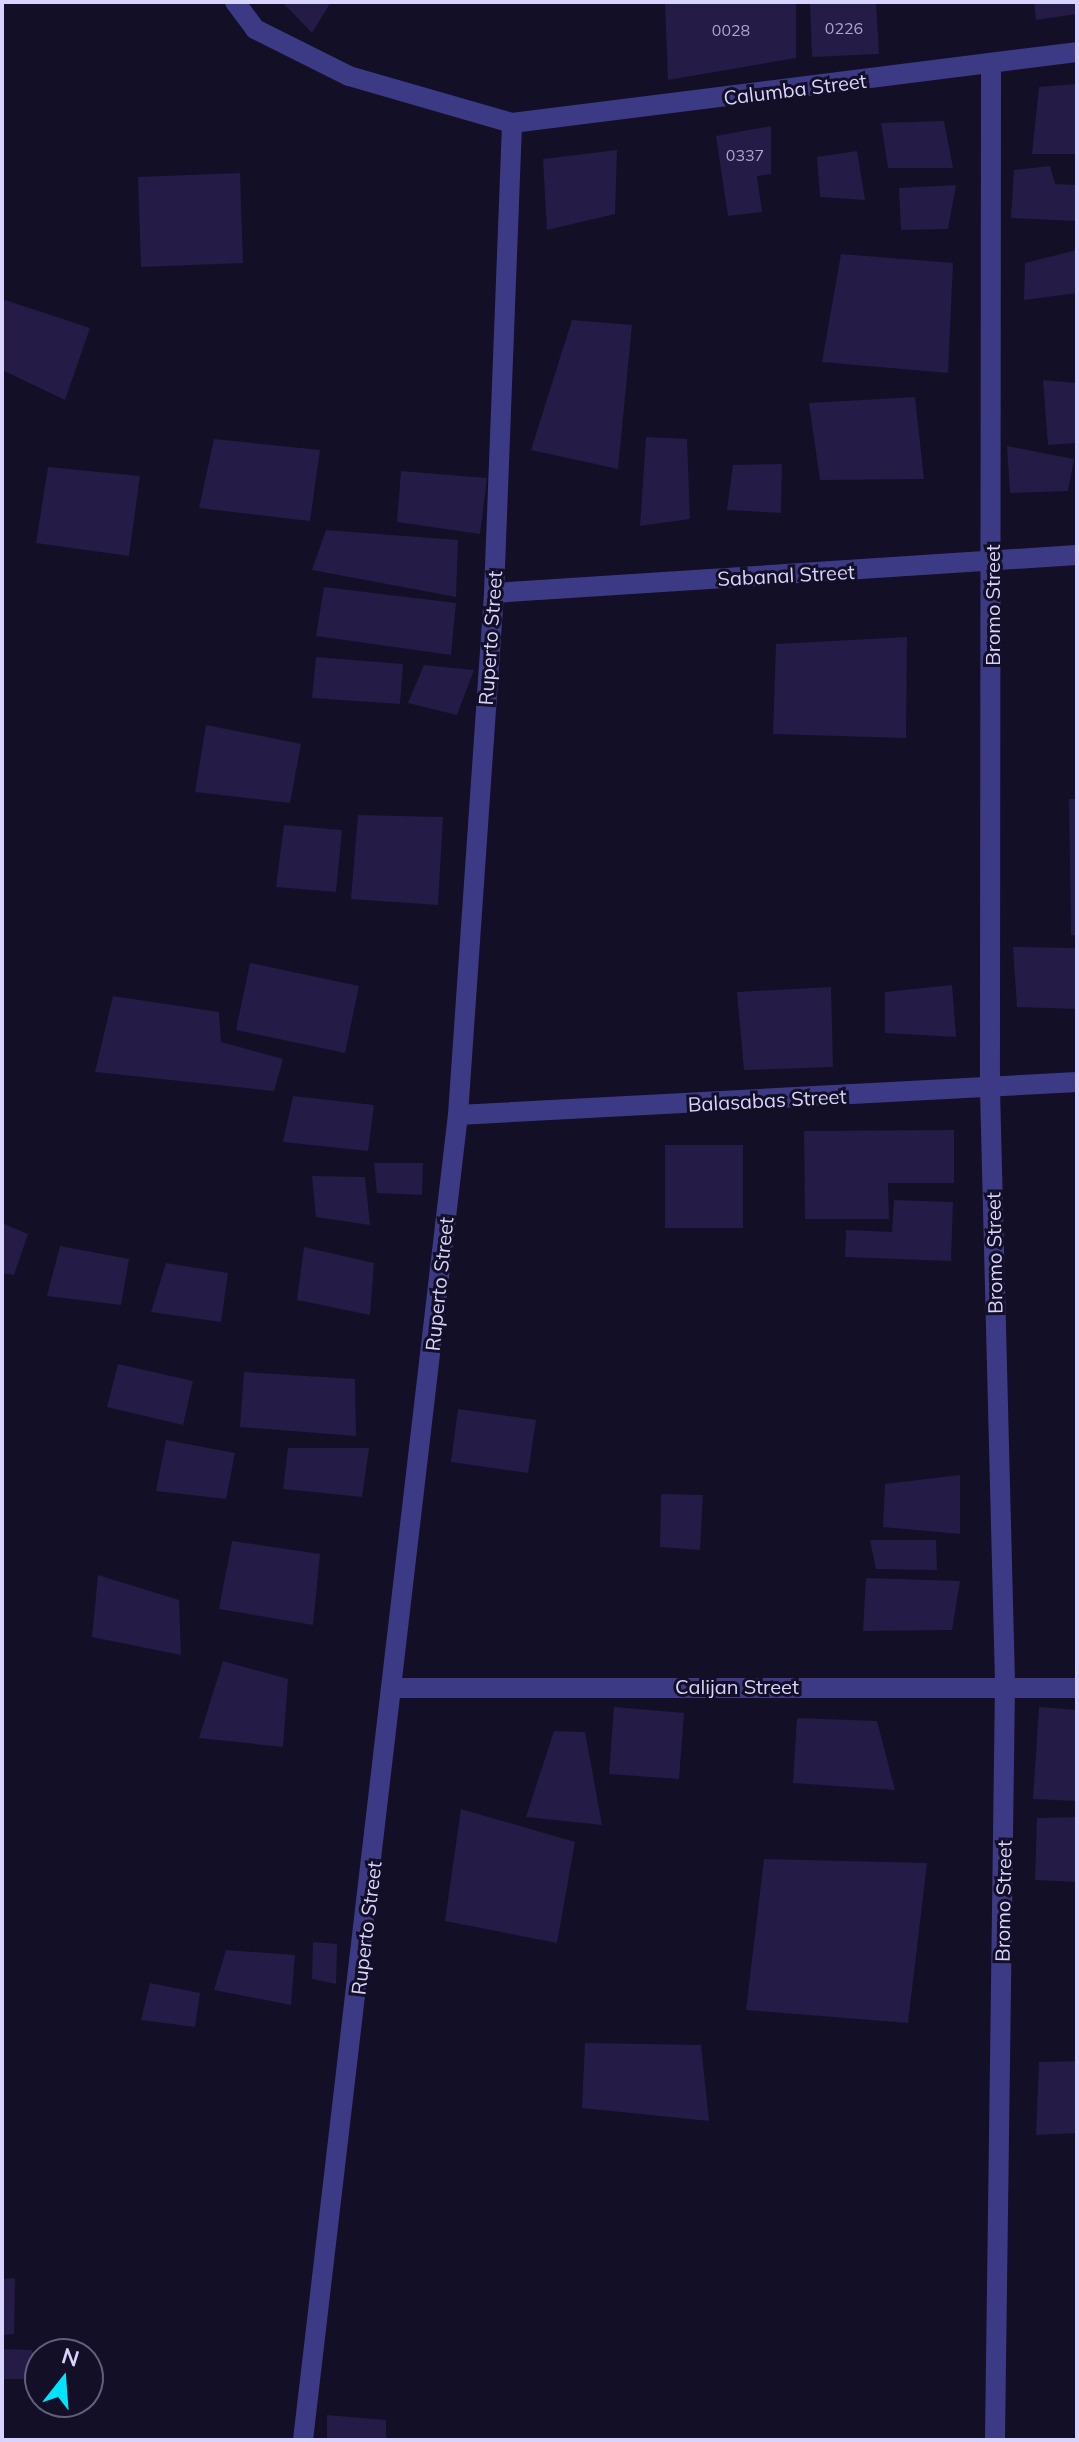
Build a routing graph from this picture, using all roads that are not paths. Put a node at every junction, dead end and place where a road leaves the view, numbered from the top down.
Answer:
1 (235, 2) edge
2 (1077, 52) edge
3 (991, 66) junction
4 (512, 123) junction
5 (1077, 555) edge
6 (993, 563) junction
7 (494, 593) junction
8 (1077, 1082) edge
9 (990, 1090) junction
10 (458, 1115) junction
11 (1005, 1684) junction
12 (396, 1688) junction
13 (1077, 1688) edge
14 (303, 2440) edge
15 (995, 2440) edge

1 - 4 street
2 - 3 street, Calumba Street
3 - 4 street, Calumba Street
3 - 6 street, Bromo Street
4 - 7 street, Ruperto Street
5 - 6 street, Sabanal Street
6 - 7 street, Sabanal Street
6 - 9 street, Bromo Street
7 - 10 street, Ruperto Street
8 - 9 street, Balasabas Street
9 - 10 street, Balasabas Street
9 - 11 street, Bromo Street
10 - 12 street, Ruperto Street
11 - 12 street, Calijan Street
11 - 13 street, Calijan Street
11 - 15 street, Bromo Street
12 - 14 street, Ruperto Street

